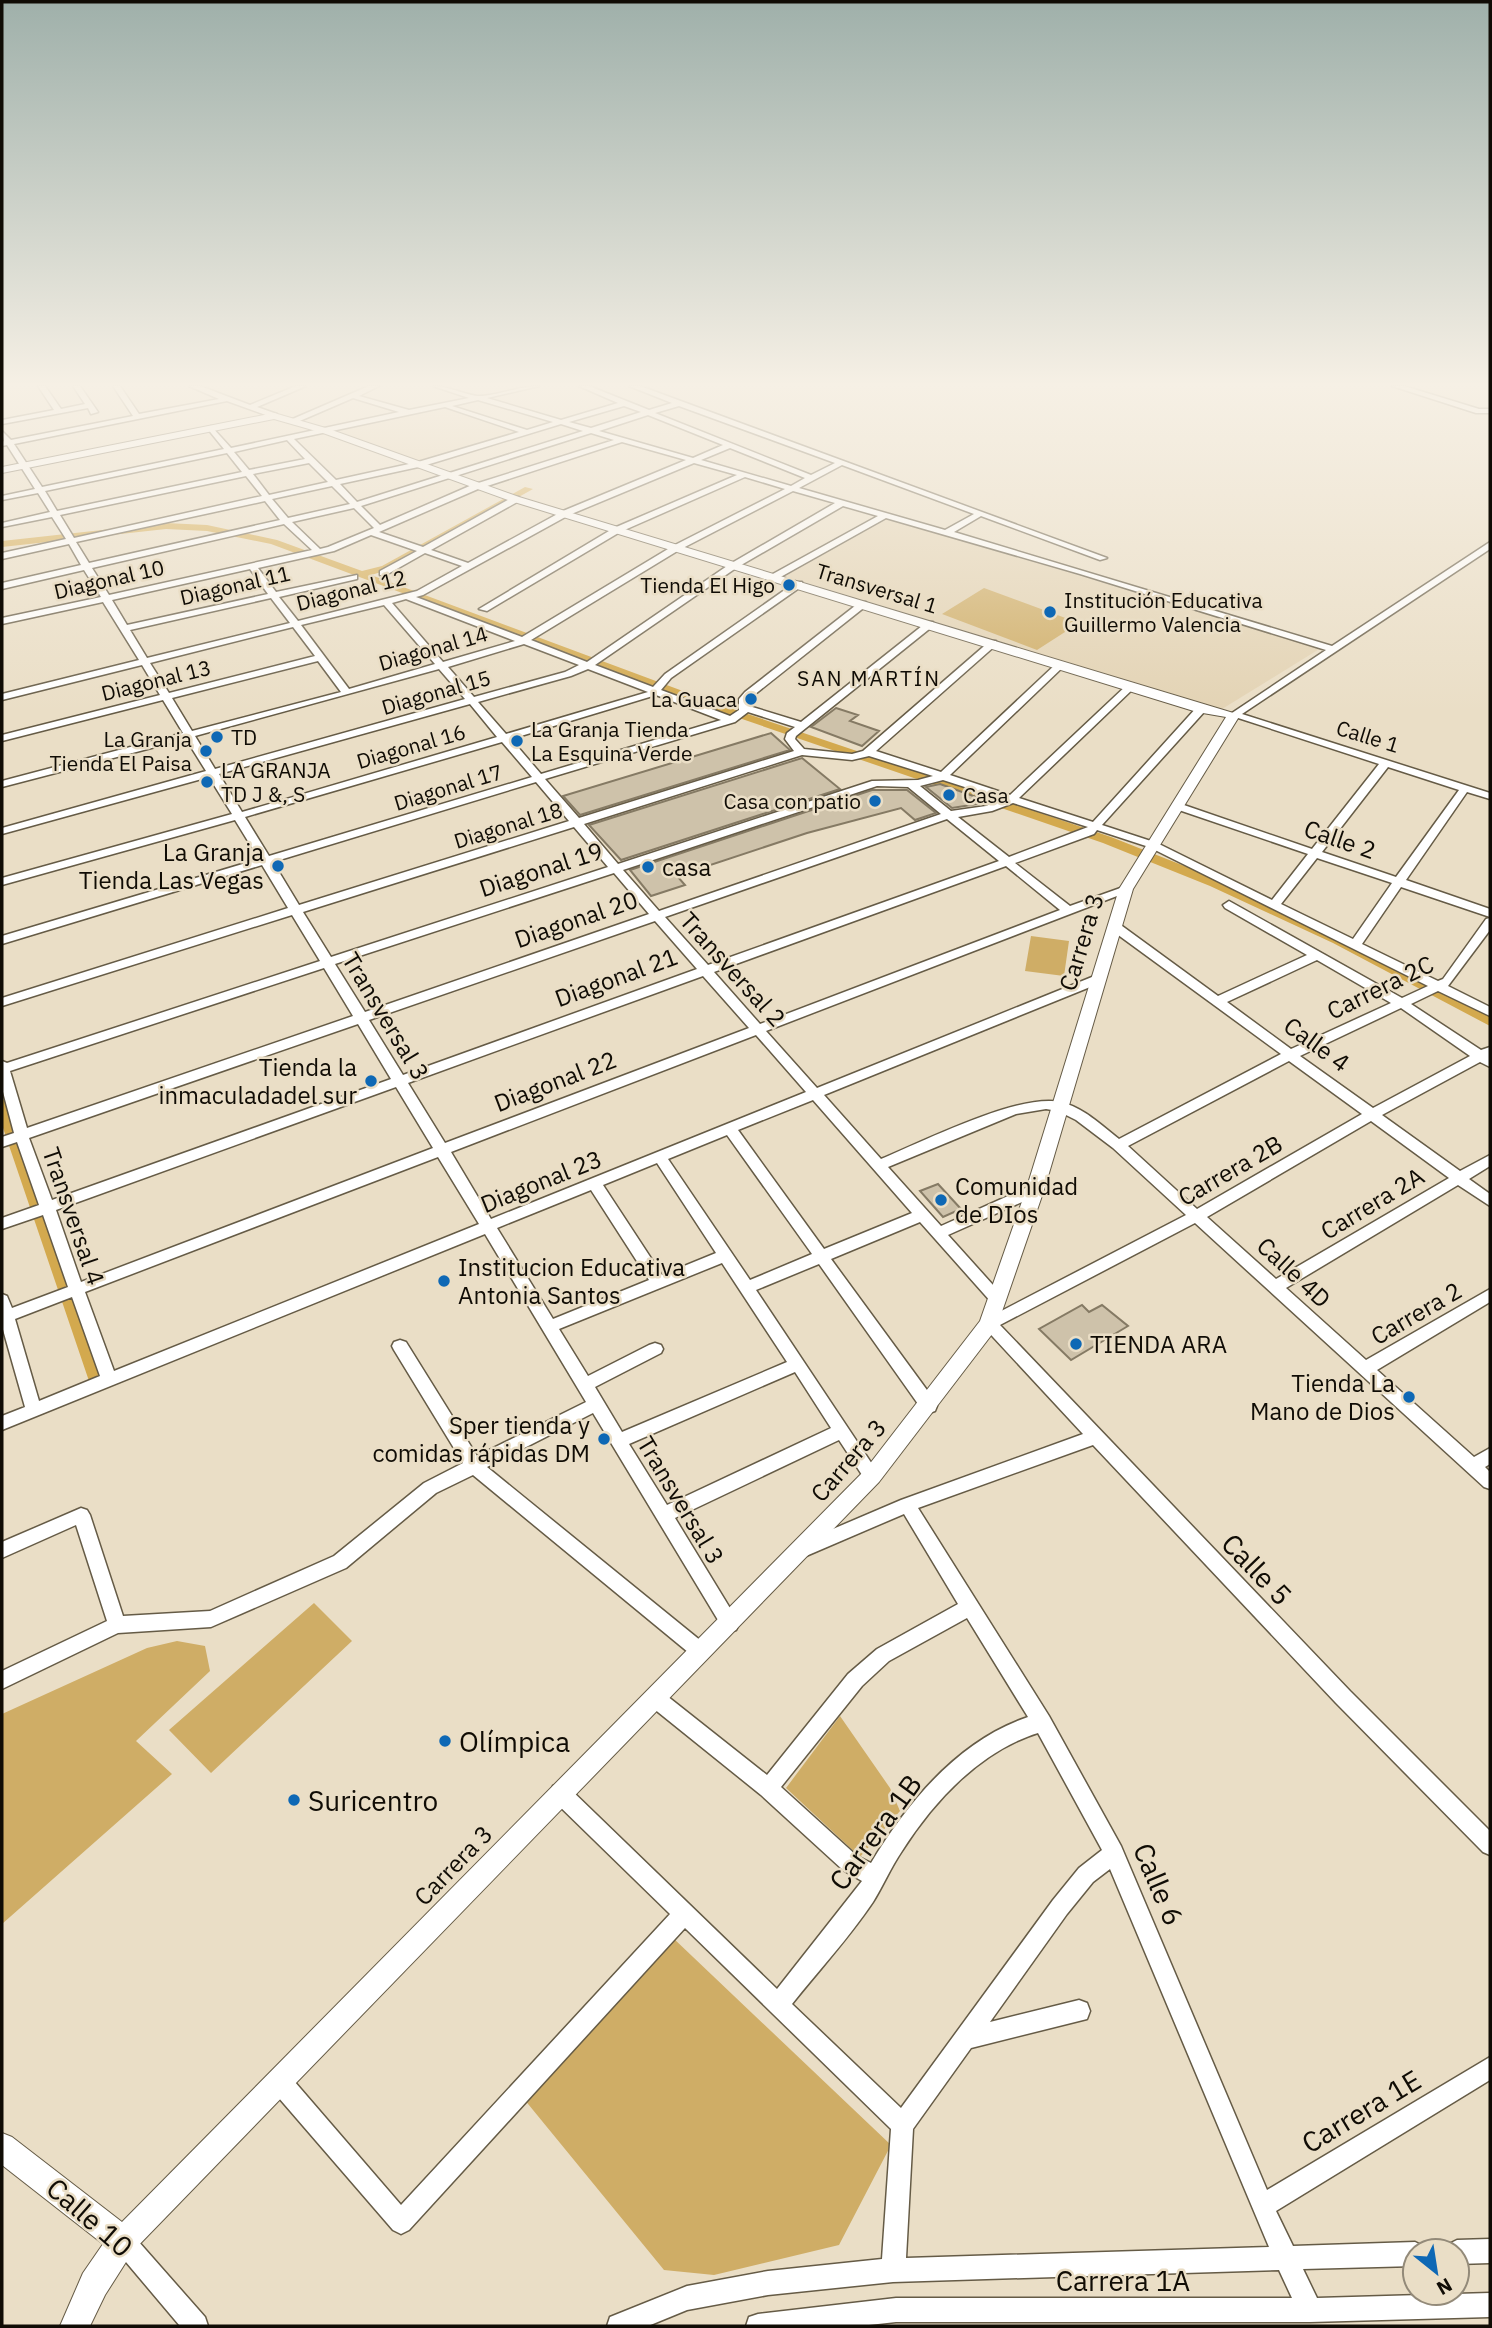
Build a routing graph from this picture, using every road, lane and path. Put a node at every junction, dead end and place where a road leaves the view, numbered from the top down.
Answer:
1 (20, 495) edge
2 (42, 495) edge
3 (146, 495) edge
4 (278, 495) edge
5 (345, 495) edge
6 (391, 495) edge
7 (458, 495) edge
8 (501, 495) edge
9 (612, 495) edge
10 (698, 495) edge
11 (781, 495) edge
12 (812, 495) edge
13 (928, 495) edge
14 (267, 497) junction
15 (2, 498) edge
16 (512, 498) junction
17 (842, 503) junction
18 (355, 505) junction
19 (566, 513) junction
20 (979, 513) junction
21 (54, 514) junction
22 (886, 515) junction
23 (286, 521) junction
24 (2, 525) edge
25 (617, 530) junction
26 (376, 531) junction
27 (946, 533) junction
28 (68, 537) junction
29 (1490, 545) edge
30 (676, 548) junction
31 (312, 551) junction
32 (423, 551) junction
33 (2, 556) edge
34 (251, 565) junction
35 (469, 566) junction
36 (733, 566) junction
37 (87, 567) junction
38 (1083, 572) junction
39 (383, 573) dead end
40 (354, 577) dead end
41 (774, 577) junction
42 (799, 584) junction
43 (2, 586) edge
44 (272, 594) junction
45 (412, 595) junction
46 (106, 598) junction
47 (386, 601) junction
48 (863, 604) junction
49 (484, 609) dead end
50 (2, 621) edge
51 (294, 624) junction
52 (930, 624) junction
53 (124, 629) junction
54 (529, 637) junction
55 (993, 643) junction
56 (1333, 649) junction
57 (320, 659) junction
58 (144, 661) junction
59 (590, 664) junction
60 (1060, 665) junction
61 (441, 667) junction
62 (1131, 686) junction
63 (658, 689) junction
64 (346, 693) junction
65 (2, 696) edge
66 (166, 697) junction
67 (471, 702) junction
68 (1201, 709) junction
69 (739, 714) junction
70 (1234, 715) junction
71 (797, 730) junction
72 (189, 736) junction
73 (2, 738) edge
74 (504, 739) junction
75 (801, 752) junction
76 (868, 753) junction
77 (1386, 762) junction
78 (213, 774) junction
79 (540, 779) junction
80 (937, 779) junction
81 (2, 784) edge
82 (913, 786) junction
83 (1465, 788) junction
84 (1490, 796) edge
85 (1006, 802) junction
86 (1177, 806) junction
87 (949, 815) junction
88 (238, 816) junction
89 (578, 823) junction
90 (1093, 830) junction
91 (2, 831) edge
92 (1149, 852) junction
93 (1314, 853) junction
94 (266, 862) junction
95 (1006, 862) junction
96 (614, 867) junction
97 (2, 882) edge
98 (1401, 882) junction
99 (1126, 889) junction
100 (1275, 904) junction
101 (1229, 905) dead end
102 (1068, 911) junction
103 (296, 912) junction
104 (1490, 913) edge
105 (657, 916) junction
106 (1490, 922) edge
107 (1114, 926) junction
108 (2, 940) edge
109 (1356, 943) junction
110 (1317, 956) junction
111 (327, 962) junction
112 (704, 970) junction
113 (1096, 980) junction
114 (1436, 988) junction
115 (1219, 1001) junction
116 (1409, 1001) junction
117 (2, 1002) edge
118 (1490, 1012) edge
119 (361, 1018) junction
120 (757, 1028) junction
121 (1292, 1054) junction
122 (1487, 1057) edge
123 (2, 1067) edge
124 (399, 1080) junction
125 (815, 1093) junction
126 (1060, 1104) junction
127 (1373, 1114) junction
128 (729, 1128) junction
129 (20, 1137) junction
130 (2, 1142) edge
131 (1118, 1144) junction
132 (441, 1150) junction
133 (660, 1157) junction
134 (1490, 1160) edge
135 (877, 1166) junction
136 (1459, 1178) junction
137 (594, 1183) junction
138 (1035, 1190) junction
139 (1490, 1201) edge
140 (44, 1209) junction
141 (922, 1215) junction
142 (1198, 1215) junction
143 (8, 1222) edge
144 (488, 1227) junction
145 (937, 1233) junction
146 (726, 1255) junction
147 (821, 1256) junction
148 (658, 1281) junction
149 (1277, 1286) junction
150 (747, 1287) junction
151 (72, 1291) junction
152 (1490, 1295) edge
153 (997, 1299) junction
154 (2, 1300) edge
155 (4, 1317) edge
156 (989, 1324) junction
157 (549, 1327) junction
158 (400, 1346) dead end
159 (655, 1349) dead end
160 (798, 1364) junction
161 (1365, 1369) junction
162 (109, 1380) junction
163 (584, 1385) junction
164 (596, 1404) junction
165 (929, 1406) junction
166 (34, 1410) junction
167 (2, 1423) edge
168 (842, 1431) junction
169 (1095, 1437) junction
170 (618, 1441) junction
171 (1490, 1455) edge
172 (473, 1465) junction
173 (1473, 1466) junction
174 (872, 1476) junction
175 (1490, 1482) edge
176 (908, 1505) junction
177 (663, 1515) junction
178 (2, 1550) edge
179 (802, 1550) junction
180 (971, 1605) junction
181 (730, 1624) junction
182 (117, 1625) junction
183 (700, 1651) junction
184 (2, 1680) edge
185 (655, 1698) junction
186 (1042, 1722) junction
187 (768, 1788) junction
188 (560, 1793) junction
189 (1490, 1845) edge
190 (1114, 1853) junction
191 (874, 1876) junction
192 (685, 1913) junction
193 (777, 2006) junction
194 (1079, 2011) dead end
195 (964, 2039) junction
196 (1490, 2068) edge
197 (280, 2082) junction
198 (902, 2124) junction
199 (2, 2147) edge
200 (1262, 2206) junction
201 (123, 2241) junction
202 (1490, 2251) edge
203 (1471, 2252) edge
204 (1401, 2255) edge
205 (1289, 2260) junction
206 (893, 2270) junction
207 (171, 2295) junction
208 (1490, 2305) edge
209 (1310, 2310) junction
210 (996, 2318) edge
211 (75, 2326) edge
212 (188, 2326) edge
213 (196, 2326) edge
214 (619, 2326) edge
215 (758, 2326) edge

1 - 15 street
2 - 21 street, Transversal 3
3 - 21 street
4 - 14 street
5 - 18 street
6 - 18 street
7 - 26 street, Diagonal 10
8 - 16 street, Transversal 1
9 - 19 street, Diagonal 12
10 - 25 street
11 - 30 street, Diagonal 14
12 - 17 street
13 - 20 street
14 - 23 street
14 - 28 street
16 - 19 street, Transversal 1
16 - 32 street
17 - 22 street
17 - 36 street, Diagonal 15
18 - 23 street
18 - 26 street
19 - 25 street, Transversal 1
19 - 35 street, Diagonal 12
20 - 27 street
20 - 38 street
21 - 24 street
21 - 28 street, Transversal 3
22 - 27 street
22 - 41 street
23 - 31 street
23 - 37 street
25 - 30 street, Transversal 1
25 - 49 street
26 - 31 street, Diagonal 10
26 - 32 street
27 - 38 street
28 - 33 street
28 - 37 street, Transversal 3
29 - 56 street, Carrera 3
30 - 36 street, Transversal 1
30 - 54 street, Diagonal 14
31 - 34 street, Diagonal 10
32 - 35 street
32 - 39 street
34 - 44 street
34 - 46 street, Diagonal 10
35 - 45 street, Diagonal 12
36 - 41 street, Transversal 1
36 - 59 street, Diagonal 15
37 - 43 street
37 - 46 street, Transversal 3
38 - 56 street
40 - 44 street, Diagonal 11
41 - 42 street, Transversal 1
42 - 48 street, Transversal 1
42 - 63 street
44 - 51 street
44 - 53 street, Diagonal 11
45 - 47 street, Diagonal 12
45 - 54 street
46 - 50 street, Diagonal 10
46 - 53 street, Transversal 3
47 - 51 street, Diagonal 12
47 - 61 street, Transversal 2
48 - 52 street, Transversal 1
48 - 69 street
51 - 57 street
51 - 58 street, Diagonal 12
52 - 55 street, Transversal 1
52 - 71 street
53 - 58 street, Transversal 3
54 - 59 street
54 - 61 street, Diagonal 14
55 - 60 street, Transversal 1
55 - 76 street
56 - 70 street, Carrera 3
57 - 64 street
57 - 66 street, Diagonal 13
58 - 65 street, Diagonal 12
58 - 66 street, Transversal 3
59 - 63 street
59 - 67 street, Diagonal 15
60 - 62 street, Transversal 1
60 - 80 street, Diagonal 19
61 - 64 street, Diagonal 14
61 - 67 street, Transversal 2
62 - 68 street, Transversal 1
62 - 85 street, Diagonal 20
63 - 69 street
63 - 74 street, Diagonal 16
64 - 72 street, Diagonal 14
66 - 72 street, Transversal 3
66 - 73 street, Diagonal 13
67 - 74 street, Transversal 2
67 - 78 street, Diagonal 15
68 - 70 street, Transversal 1
68 - 90 street
69 - 71 street
69 - 79 street, Diagonal 17
70 - 77 street, Calle 1
70 - 86 street, Carrera 3
71 - 75 street
72 - 78 street, Transversal 3
72 - 81 street, Diagonal 14
74 - 79 street, Transversal 2
74 - 88 street, Diagonal 16
75 - 76 street, Diagonal 18
75 - 89 street, Diagonal 18
76 - 80 street
77 - 83 street, Calle 1
77 - 93 street
78 - 88 street, Transversal 3
78 - 91 street, Diagonal 15
79 - 89 street, Transversal 2
79 - 94 street, Diagonal 17
80 - 82 street, Diagonal 19
80 - 85 street
82 - 87 street
82 - 96 street, Diagonal 19
83 - 84 street, Calle 1
83 - 98 street
85 - 87 street, Diagonal 20
85 - 90 street
86 - 92 street, Carrera 3
86 - 93 street, Calle 2
87 - 95 street
87 - 105 street, Diagonal 20
88 - 94 street, Transversal 3
88 - 97 street, Diagonal 16
89 - 96 street, Transversal 2
89 - 103 street, Diagonal 18
90 - 92 street
90 - 95 street, Diagonal 21
92 - 99 street, Carrera 3
92 - 100 street
93 - 98 street, Calle 2
93 - 100 street
94 - 103 street, Transversal 3
94 - 108 street, Diagonal 17
95 - 102 street
95 - 112 street, Diagonal 21
96 - 105 street, Transversal 2
96 - 111 street, Diagonal 19
98 - 104 street, Calle 2
98 - 109 street
99 - 102 street, Diagonal 22
99 - 107 street, Carrera 3
100 - 109 street
101 - 110 street
102 - 120 street, Diagonal 22
103 - 111 street, Transversal 3
103 - 117 street, Diagonal 18
105 - 112 street, Transversal 2
105 - 119 street, Diagonal 20
106 - 114 street, Carrera 2C
107 - 113 street, Carrera 3
107 - 115 street, Calle 4
109 - 114 street
110 - 115 street
110 - 116 street
111 - 119 street, Transversal 3
111 - 123 street, Diagonal 19
112 - 120 street, Transversal 2
112 - 124 street, Diagonal 21
113 - 125 street, Diagonal 23
113 - 126 street, Carrera 3
114 - 116 street, Carrera 2C
114 - 118 street
115 - 121 street, Calle 4
116 - 121 street, Carrera 2C
116 - 122 street
119 - 124 street, Transversal 3
119 - 129 street, Diagonal 20
120 - 125 street, Transversal 2
120 - 132 street, Diagonal 22
121 - 127 street, Calle 4
121 - 131 street, Carrera 2C
122 - 127 street, Carrera 2B
123 - 129 street, Transversal 4
124 - 132 street, Transversal 3
124 - 140 street, Diagonal 21
125 - 128 street, Diagonal 23
125 - 135 street, Transversal 2
126 - 131 street, Calle 4D
126 - 135 street
126 - 138 street, Carrera 3
127 - 136 street, Calle 4
127 - 142 street, Carrera 2B
128 - 133 street, Diagonal 23
128 - 147 street
129 - 130 street, Diagonal 20
129 - 140 street, Transversal 4
131 - 142 street, Calle 4D
132 - 144 street, Transversal 3
132 - 151 street, Diagonal 22
133 - 137 street, Diagonal 23
133 - 146 street
134 - 136 street, Carrera 2A
135 - 141 street, Transversal 2
136 - 139 street, Calle 4
136 - 149 street, Carrera 2A
137 - 144 street, Diagonal 23
137 - 148 street
138 - 145 street
138 - 153 street, Carrera 3
140 - 143 street, Diagonal 21
140 - 151 street, Transversal 4
141 - 145 street, Transversal 2
141 - 147 street
142 - 149 street, Calle 4D
142 - 156 street, Carrera 2B
144 - 157 street, Transversal 3
144 - 162 street, Diagonal 23
145 - 153 street, Transversal 2
146 - 148 street
146 - 150 street
147 - 150 street
147 - 165 street
148 - 157 street
149 - 161 street, Calle 4D
150 - 160 street
151 - 155 street, Diagonal 22
151 - 162 street, Transversal 4
152 - 161 street, Carrera 2
153 - 156 street, Carrera 3
154 - 155 street
155 - 166 street
156 - 165 street, Carrera 3
156 - 169 street, Calle 5
157 - 163 street, Transversal 3
158 - 172 street
159 - 163 street
160 - 168 street
160 - 170 street
161 - 173 street, Calle 4D
162 - 166 street, Diagonal 23
163 - 164 street, Transversal 3
164 - 170 street, Transversal 3
164 - 172 street
165 - 174 street, Carrera 3
166 - 167 street, Diagonal 23
168 - 174 street
168 - 177 street
169 - 176 street
169 - 189 street, Calle 5
170 - 177 street, Transversal 3
171 - 173 street
172 - 182 street
172 - 183 street
173 - 175 street, Calle 4D
174 - 179 street, Carrera 3
176 - 179 street
176 - 180 street, Calle 6
177 - 181 street, Transversal 3
178 - 182 street
179 - 181 street, Carrera 3
180 - 186 street, Calle 6
180 - 187 street
181 - 183 street, Carrera 3
182 - 184 street
183 - 185 street, Carrera 3
185 - 187 street
185 - 188 street, Carrera 3
186 - 190 street, Calle 6
186 - 191 street, Carrera 1B
187 - 191 street
188 - 192 street
188 - 197 street, Carrera 3
190 - 195 street
190 - 200 street, Calle 6
191 - 193 street, Carrera 1B
192 - 193 street
192 - 197 street
193 - 198 street
194 - 195 street
195 - 198 street
196 - 200 street, Carrera 1E
197 - 201 street, Carrera 3
198 - 206 street
199 - 201 street, Calle 10
200 - 205 street, Calle 6
201 - 207 street, Calle 10
201 - 211 street, Carrera 3
202 - 203 street
204 - 205 street, Carrera 1A
205 - 206 street, Carrera 1A
205 - 209 street, Calle 6
206 - 214 street, Carrera 1A
207 - 212 street
207 - 213 street
208 - 209 street, Carrera 1A
209 - 210 street, Carrera 1A
210 - 215 street, Carrera 1A

